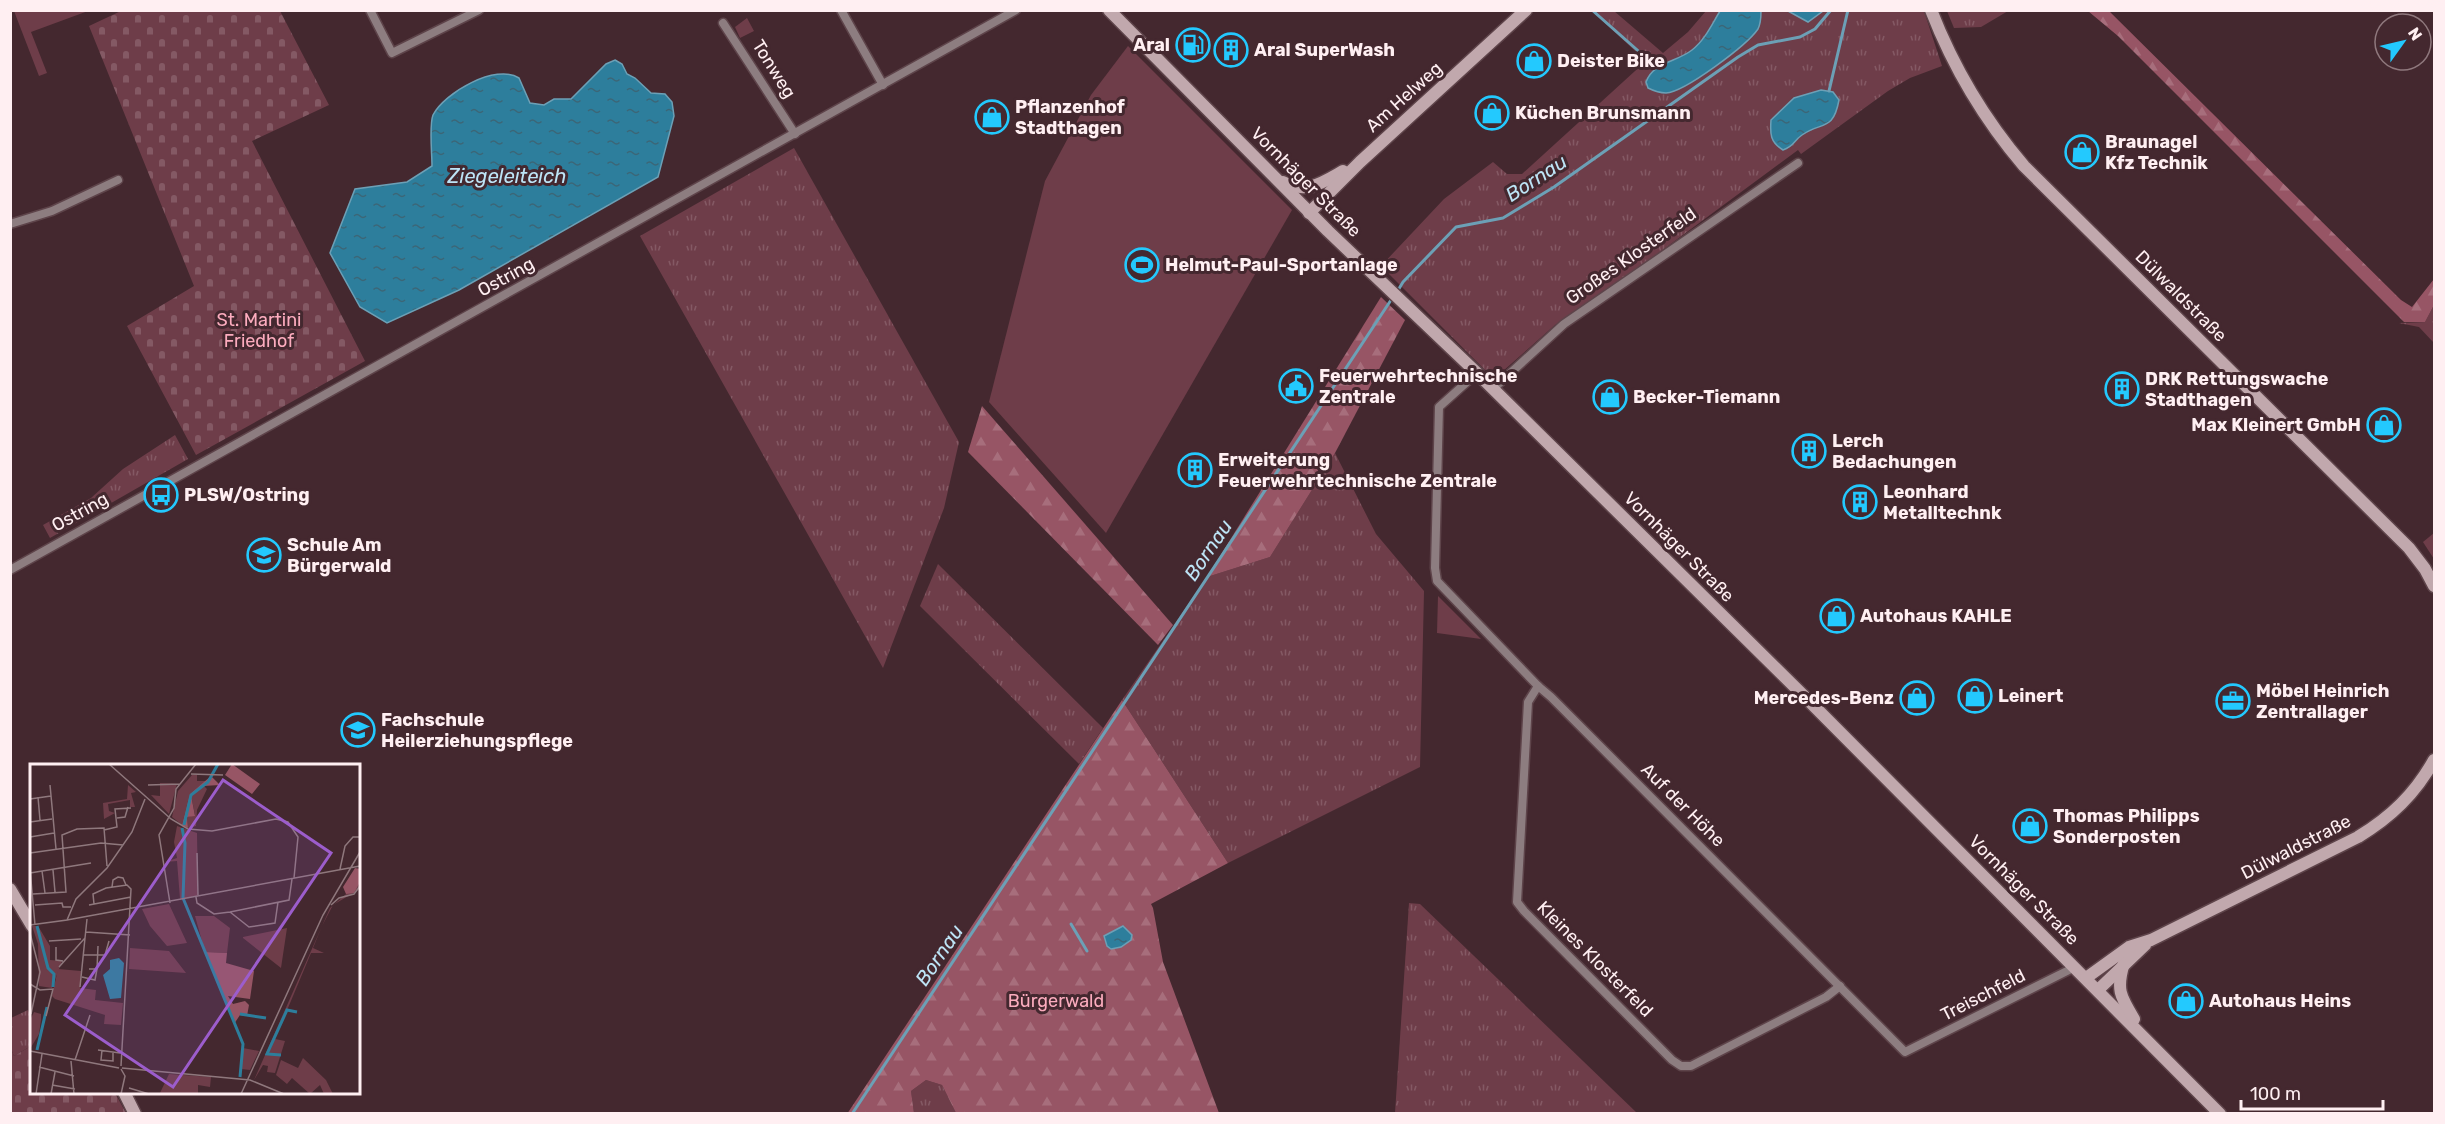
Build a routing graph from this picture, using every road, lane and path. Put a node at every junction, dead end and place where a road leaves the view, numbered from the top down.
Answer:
1 (370, 10) edge
2 (479, 10) edge
3 (841, 10) edge
4 (1016, 10) edge
5 (1109, 10) edge
6 (1526, 10) edge
7 (1931, 10) edge
8 (723, 23) dead end
9 (883, 85) junction
10 (795, 134) junction
11 (1360, 162) junction
12 (1798, 163) dead end
13 (1274, 177) junction
14 (117, 180) dead end
15 (1310, 213) junction
16 (10, 224) edge
17 (1477, 373) junction
18 (1493, 389) junction
19 (10, 570) edge
20 (2434, 586) edge
21 (1538, 686) junction
22 (2434, 760) edge
23 (10, 889) edge
24 (30, 923) edge
25 (2151, 939) junction
26 (2124, 963) junction
27 (2075, 967) junction
28 (2086, 978) junction
29 (1840, 986) junction
30 (2098, 990) junction
31 (2146, 1038) junction
32 (1905, 1052) joint
33 (125, 1094) edge
34 (135, 1113) edge
35 (2220, 1113) edge

1 - 2 street
3 - 9 street
4 - 9 street, Ostring
5 - 13 main road, Vornhäger Straße
6 - 11 main road, Am Helweg
7 - 20 main road, Dülwaldstraße
8 - 10 street, Tonweg
9 - 10 street, Ostring
10 - 19 street, Ostring
11 - 13 main road
11 - 15 main road, Am Helweg
12 - 18 street, Großes Klosterfeld
13 - 15 main road, Vornhäger Straße
14 - 16 street
15 - 17 main road, Vornhäger Straße
17 - 18 main road, Vornhäger Straße
17 - 21 street, Auf der Höhe
18 - 27 main road, Vornhäger Straße
21 - 29 street, Auf der Höhe
21 - 29 street, Kleines Klosterfeld
22 - 25 main road, Dülwaldstraße
23 - 24 main road
25 - 26 main road, Dülwaldstraße
25 - 28 main road, Dülwaldstraße
26 - 30 main road, Dülwaldstraße
26 - 31 main road
27 - 28 main road, Vornhäger Straße
27 - 32 street, Treischfeld
28 - 30 main road, Vornhäger Straße
29 - 32 street, Auf der Höhe
30 - 31 main road, Vornhäger Straße
31 - 35 main road, Vornhäger Straße
33 - 34 main road

